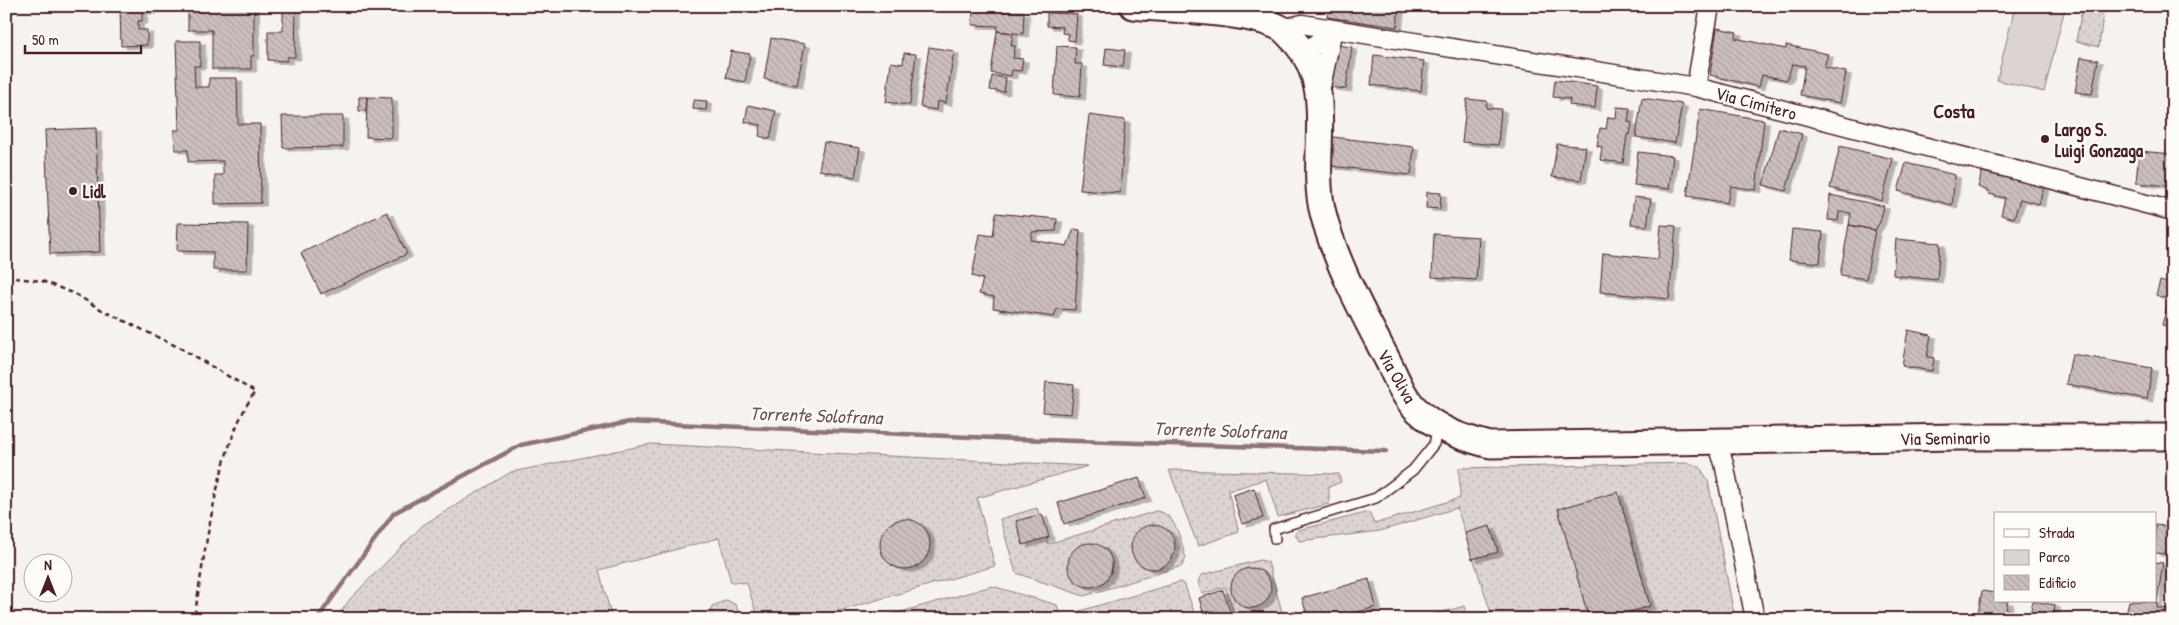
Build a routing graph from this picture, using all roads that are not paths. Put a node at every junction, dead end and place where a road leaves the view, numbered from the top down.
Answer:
1 (1133, 6) edge
2 (1710, 6) edge
3 (1282, 29) junction
4 (1333, 29) junction
5 (1305, 53) junction
6 (1696, 87) junction
7 (1320, 95) junction
8 (2173, 211) edge
9 (1438, 427) junction
10 (2173, 437) edge
11 (1717, 443) junction
12 (1275, 539) dead end
13 (1756, 619) edge

1 - 3 main road, Via Oliva
2 - 6 street
3 - 4 street, Via Cimitero
3 - 5 main road, Via Oliva
4 - 5 street
4 - 6 street, Via Cimitero
4 - 7 street
5 - 7 main road, Via Oliva
6 - 8 street, Via Cimitero
7 - 9 main road, Via Oliva
9 - 11 main road, Via Oliva
9 - 12 lane
10 - 11 main road, Via Seminario
11 - 13 street

